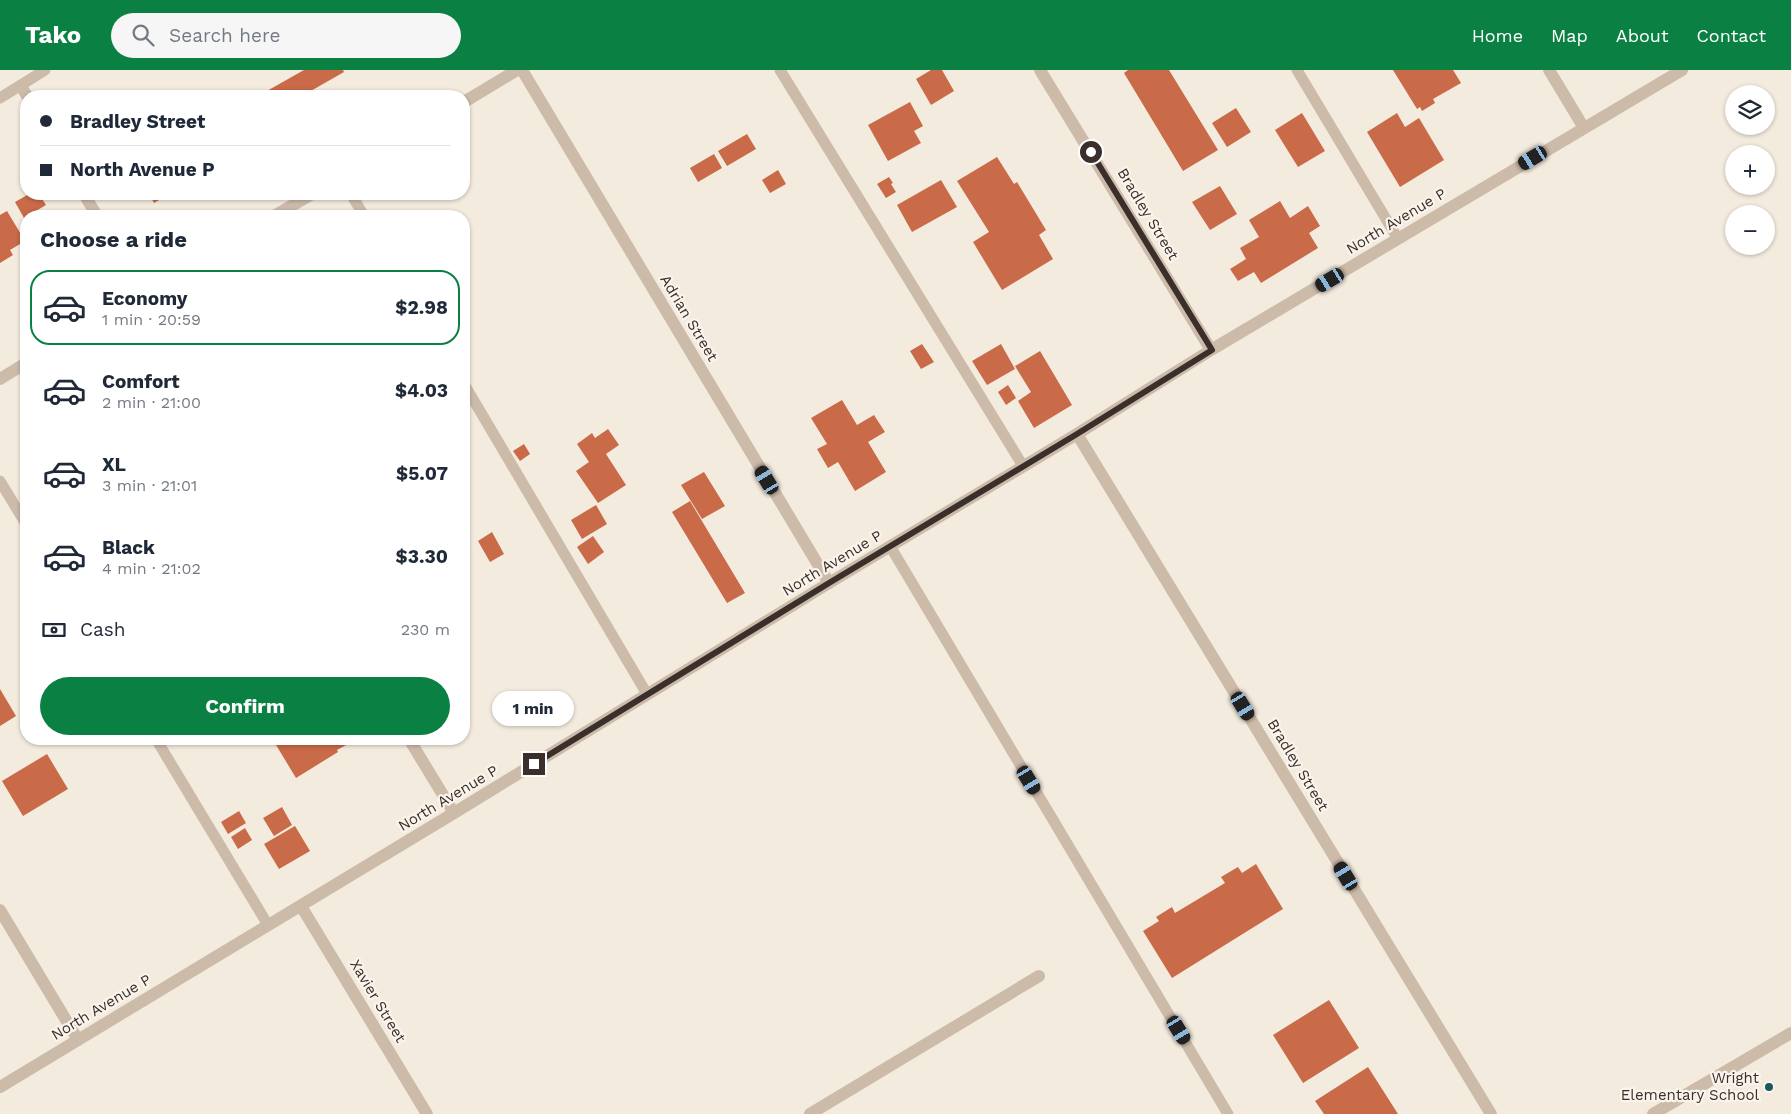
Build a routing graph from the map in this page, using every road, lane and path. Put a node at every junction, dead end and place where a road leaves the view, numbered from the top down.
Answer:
1 (45, 70) edge
2 (517, 70) edge
3 (522, 70) edge
4 (780, 70) edge
5 (1040, 70) edge
6 (1297, 70) edge
7 (1549, 70) edge
8 (1682, 70) edge
9 (25, 90) edge
10 (20, 92) edge
11 (0, 98) edge
12 (470, 98) edge
13 (1584, 128) junction
14 (302, 200) edge
15 (284, 210) edge
16 (1398, 239) junction
17 (1212, 350) junction
18 (20, 367) edge
19 (0, 379) edge
20 (470, 394) edge
21 (1077, 434) junction
22 (1023, 466) junction
23 (0, 481) edge
24 (20, 514) edge
25 (890, 546) junction
26 (829, 583) junction
27 (648, 694) junction
28 (160, 745) edge
29 (413, 745) edge
30 (454, 813) junction
31 (301, 906) junction
32 (0, 910) edge
33 (268, 925) junction
34 (1039, 976) dead end
35 (1791, 1033) edge
36 (78, 1040) junction
37 (0, 1086) edge
38 (427, 1114) edge
39 (810, 1114) edge
40 (1228, 1114) edge
41 (1491, 1114) edge
42 (1653, 1114) edge

1 - 9 lane
2 - 12 street
3 - 26 street, Adrian Street
4 - 22 lane
5 - 17 street, Bradley Street
6 - 16 lane
7 - 13 street
8 - 13 street, North Avenue P
10 - 11 lane
13 - 16 street, North Avenue P
14 - 15 street
16 - 17 street, North Avenue P
17 - 21 street, North Avenue P
18 - 19 street
20 - 27 lane
21 - 22 street, North Avenue P
21 - 41 street, Bradley Street
22 - 25 street, North Avenue P
23 - 24 lane
25 - 26 street, North Avenue P
25 - 40 lane
26 - 27 street, North Avenue P
27 - 30 street, North Avenue P
28 - 33 lane
29 - 30 street
30 - 31 street, North Avenue P
31 - 33 street, North Avenue P
31 - 38 street, Xavier Street
32 - 36 street
33 - 36 street, North Avenue P
34 - 39 street
35 - 42 street
36 - 37 street, North Avenue P

